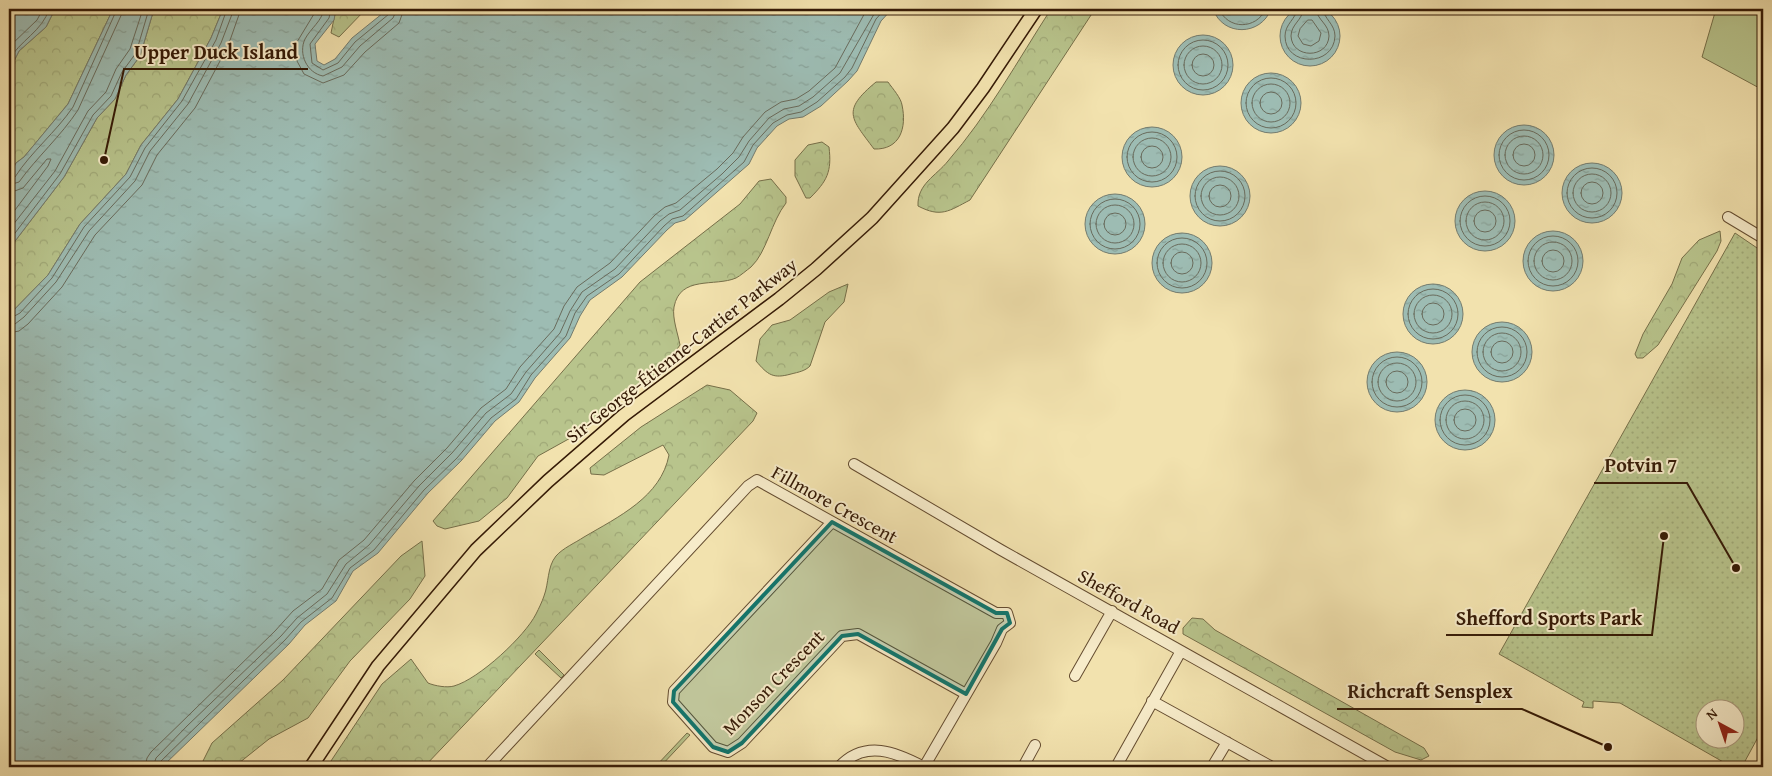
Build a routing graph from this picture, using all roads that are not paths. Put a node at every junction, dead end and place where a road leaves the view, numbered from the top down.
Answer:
1 (1036, 9) edge
2 (1728, 217) dead end
3 (1763, 238) edge
4 (854, 464) dead end
5 (832, 522) junction
6 (1112, 611) junction
7 (1181, 651) junction
8 (1075, 676) dead end
9 (966, 694) junction
10 (1152, 700) junction
11 (1227, 742) junction
12 (1036, 745) dead end
13 (311, 767) edge
14 (487, 767) edge
15 (839, 767) edge
16 (924, 767) edge
17 (1023, 767) edge
18 (1116, 767) edge
19 (1212, 767) edge
20 (1272, 767) edge
21 (1388, 767) edge

1 - 13 main road, Sir-George-Étienne-Cartier Parkway
2 - 3 street
4 - 6 street, Shefford Road
5 - 9 street, Fillmore Crescent
5 - 9 street, Monson Crescent
5 - 14 street, Fillmore Crescent
6 - 7 street, Shefford Road
6 - 8 street
7 - 10 street
7 - 21 street, Shefford Road
9 - 16 street, Fillmore Crescent
10 - 11 street
10 - 18 street
11 - 19 street
11 - 20 street
12 - 17 street
15 - 16 street

